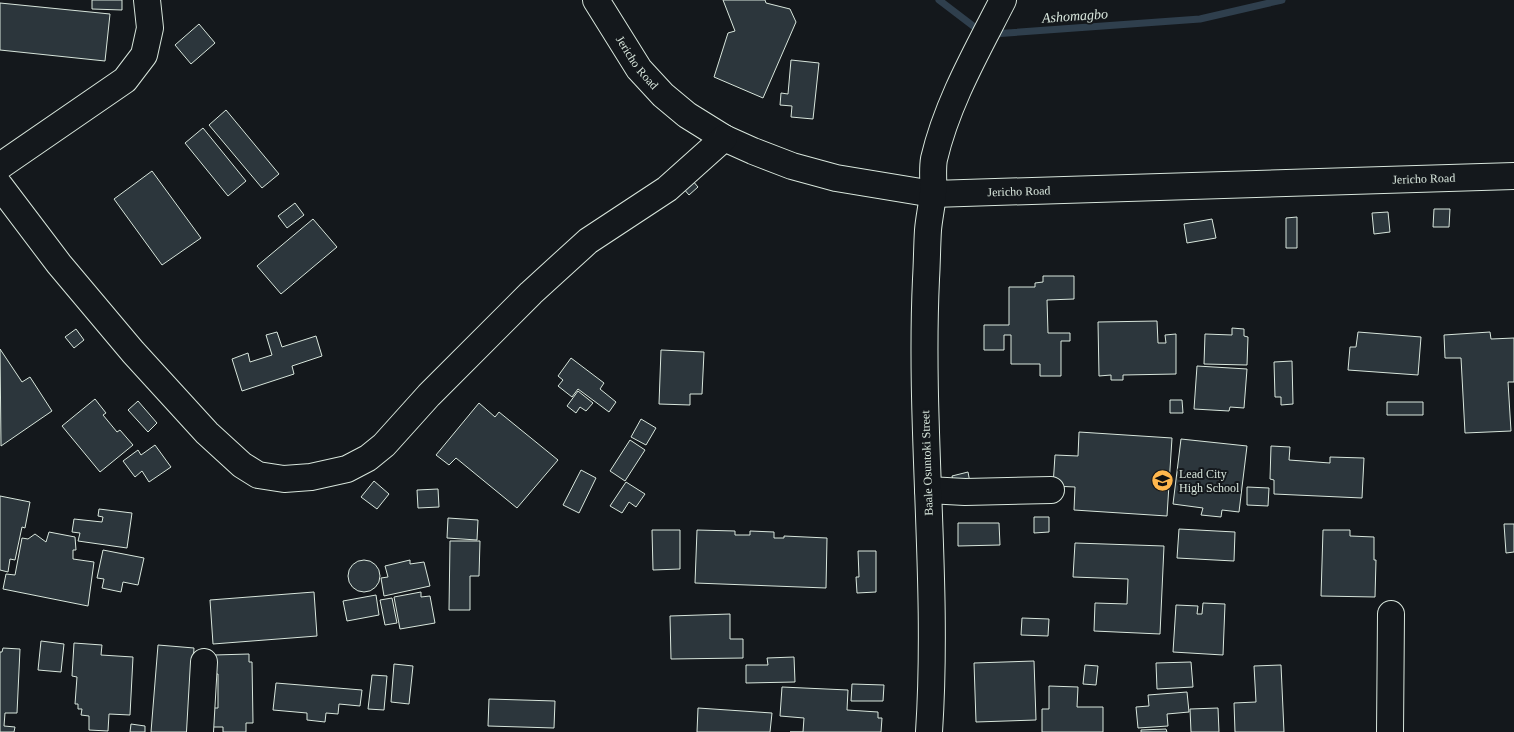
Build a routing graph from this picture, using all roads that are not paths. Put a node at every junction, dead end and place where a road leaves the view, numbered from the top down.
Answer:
1 (147, 0) edge
2 (596, 0) edge
3 (1003, 0) edge
4 (724, 138) junction
5 (0, 166) edge
6 (1514, 176) edge
7 (0, 186) edge
8 (933, 194) junction
9 (928, 490) junction
10 (1051, 490) dead end
11 (1391, 614) dead end
12 (204, 662) dead end
13 (200, 732) edge
14 (929, 732) edge
15 (1390, 732) edge

1 - 5 street
2 - 4 street, Jericho Road
3 - 8 street, Baale Osuntoki Street
4 - 7 street
4 - 8 street, Jericho Road
6 - 8 street, Jericho Road
8 - 9 street, Baale Osuntoki Street
9 - 10 street
9 - 14 street, Baale Osuntoki Street
11 - 15 street
12 - 13 street

